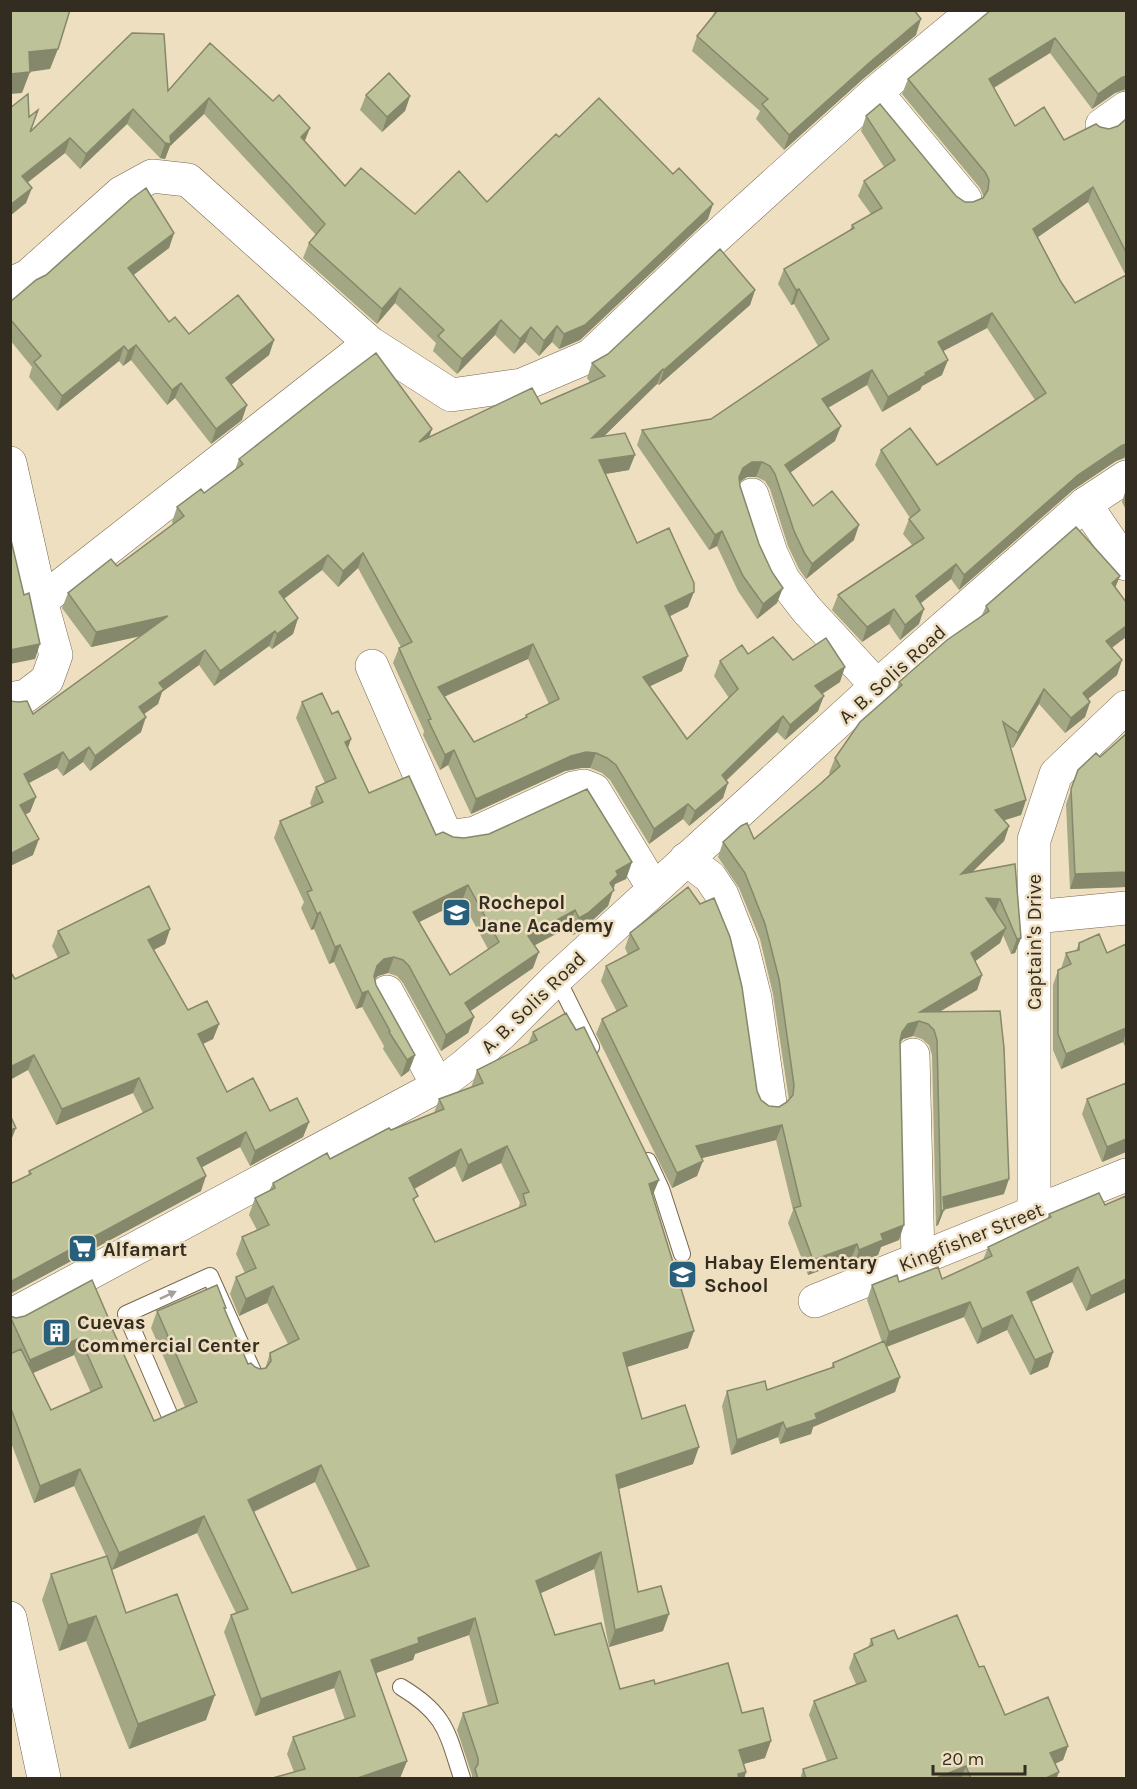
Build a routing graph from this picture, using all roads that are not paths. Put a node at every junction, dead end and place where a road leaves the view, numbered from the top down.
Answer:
1 (975, 10) edge
2 (876, 92) junction
3 (965, 199) edge
4 (10, 284) edge
5 (370, 343) junction
6 (10, 463) edge
7 (1126, 477) edge
8 (753, 495) dead end
9 (1085, 504) junction
10 (1126, 564) edge
11 (41, 601) junction
12 (372, 666) dead end
13 (877, 686) junction
14 (10, 699) edge
15 (1126, 707) edge
16 (686, 859) junction
17 (654, 889) junction
18 (1126, 908) edge
19 (1035, 916) junction
20 (557, 978) junction
21 (387, 992) dead end
22 (913, 1055) dead end
23 (599, 1062) edge
24 (438, 1086) junction
25 (770, 1103) edge
26 (640, 1146) edge
27 (1126, 1175) edge
28 (1034, 1212) junction
29 (682, 1254) dead end
30 (918, 1259) junction
31 (815, 1301) dead end
32 (10, 1316) edge
33 (255, 1376) edge
34 (169, 1414) edge
35 (10, 1618) edge
36 (401, 1687) dead end
37 (18, 1689) edge
38 (44, 1779) edge
39 (462, 1779) edge

1 - 2 street
2 - 3 street
2 - 5 street
4 - 5 street
5 - 11 street
6 - 11 street
7 - 9 street, A. B. Solis Road
8 - 13 street
9 - 10 street
9 - 13 street, A. B. Solis Road
11 - 14 street
12 - 17 street
13 - 16 street, A. B. Solis Road
15 - 19 street, Captain's Drive
16 - 17 street, A. B. Solis Road
16 - 25 street
17 - 20 street, A. B. Solis Road
18 - 19 street
19 - 28 street, Captain's Drive
20 - 23 lane
20 - 24 street, A. B. Solis Road
21 - 24 street
22 - 30 street
24 - 32 street, A. B. Solis Road
26 - 29 lane
27 - 28 street, Kingfisher Street
28 - 30 street, Kingfisher Street
30 - 31 street, Kingfisher Street
34 -> 33 lane
35 - 37 street
36 - 39 lane
37 - 38 street

